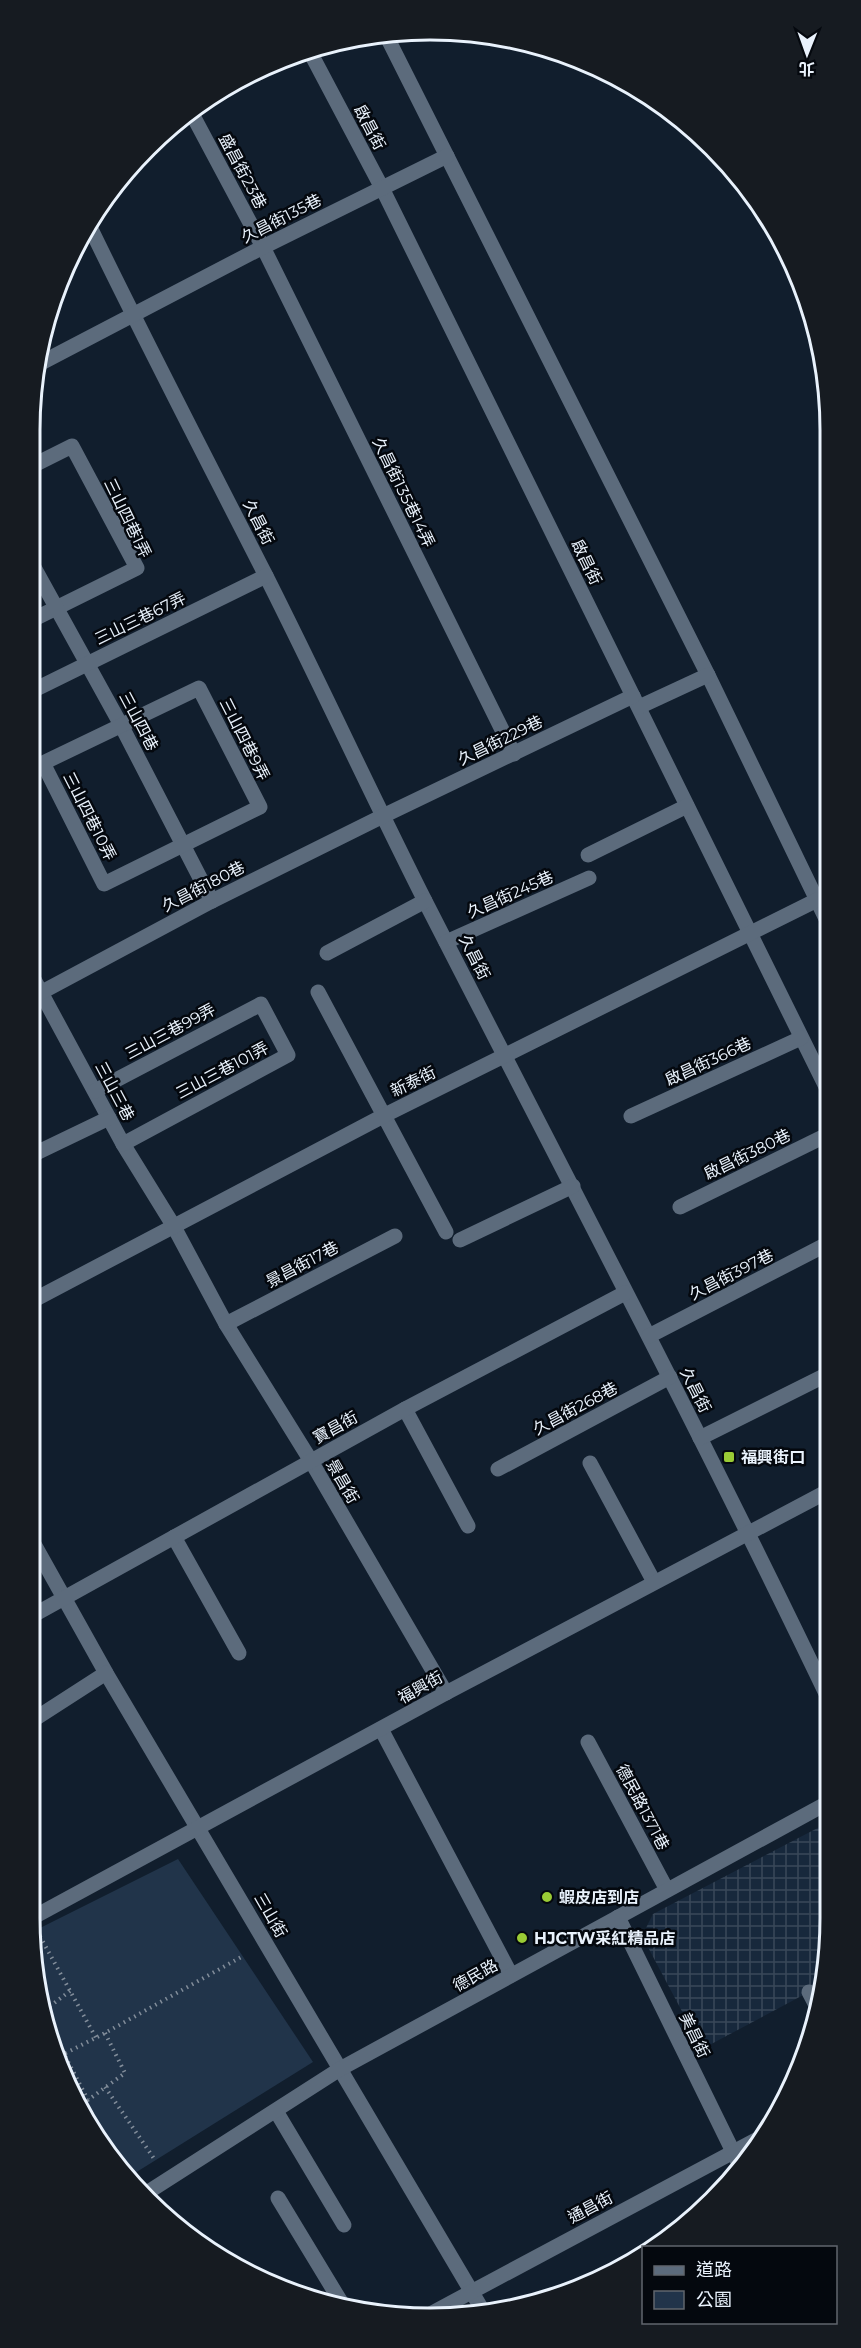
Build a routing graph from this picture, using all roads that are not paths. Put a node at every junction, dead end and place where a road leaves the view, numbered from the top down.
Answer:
1 (390, 43) edge
2 (314, 59) edge
3 (195, 120) edge
4 (447, 156) junction
5 (382, 188) junction
6 (93, 234) edge
7 (263, 247) junction
8 (132, 316) junction
9 (47, 360) edge
10 (40, 462) edge
11 (266, 576) junction
12 (40, 578) edge
13 (56, 608) junction
14 (40, 616) edge
15 (88, 663) junction
16 (708, 675) junction
17 (40, 688) edge
18 (636, 701) junction
19 (121, 725) junction
20 (514, 754) junction
21 (687, 806) junction
22 (383, 816) junction
23 (184, 845) junction
24 (588, 855) dead end
25 (589, 878) dead end
26 (817, 900) junction
27 (212, 901) junction
28 (425, 901) junction
29 (820, 906) edge
30 (750, 933) junction
31 (447, 942) junction
32 (327, 952) dead end
33 (40, 989) edge
34 (42, 992) junction
35 (318, 992) dead end
36 (261, 1004) joint
37 (801, 1038) junction
38 (505, 1055) junction
39 (820, 1075) edge
40 (95, 1091) junction
41 (385, 1115) junction
42 (631, 1116) dead end
43 (109, 1118) junction
44 (820, 1138) edge
45 (123, 1144) junction
46 (40, 1151) edge
47 (573, 1186) junction
48 (680, 1207) dead end
49 (172, 1225) junction
50 (394, 1236) dead end
51 (820, 1248) edge
52 (625, 1293) junction
53 (40, 1297) edge
54 (226, 1324) junction
55 (649, 1336) junction
56 (670, 1377) junction
57 (820, 1378) edge
58 (405, 1410) junction
59 (700, 1438) junction
60 (311, 1461) junction
61 (590, 1463) dead end
62 (498, 1470) dead end
63 (820, 1495) edge
64 (468, 1526) dead end
65 (748, 1532) junction
66 (174, 1538) junction
67 (40, 1555) edge
68 (654, 1582) junction
69 (64, 1597) junction
70 (40, 1611) edge
71 (239, 1653) dead end
72 (106, 1673) junction
73 (820, 1681) edge
74 (446, 1693) junction
75 (40, 1716) edge
76 (381, 1730) junction
77 (588, 1742) dead end
78 (820, 1807) edge
79 (199, 1828) junction
80 (667, 1890) junction
81 (618, 1917) junction
82 (40, 1920) edge
83 (512, 1975) junction
84 (809, 1992) dead end
85 (812, 1998) edge
86 (340, 2069) junction
87 (276, 2110) junction
88 (749, 2143) edge
89 (732, 2152) junction
90 (736, 2160) edge
91 (152, 2190) edge
92 (278, 2198) dead end
93 (344, 2225) dead end
94 (470, 2291) junction
95 (337, 2296) edge
96 (479, 2304) edge
97 (441, 2308) edge

1 - 4 street
2 - 5 street, 啟昌街
3 - 7 street, 盛昌街23巷
4 - 5 street, 久昌街135巷
4 - 16 street
5 - 7 street, 久昌街135巷
5 - 18 street, 啟昌街
6 - 8 street, 久昌街
7 - 8 street, 久昌街135巷
7 - 20 street, 久昌街135巷14弄
8 - 9 street, 久昌街135巷
8 - 11 street, 久昌街
10 - 13 street, 三山四巷1弄
11 - 15 street, 三山三巷67弄
11 - 22 street, 久昌街
12 - 13 street, 三山四巷
13 - 14 street
13 - 15 street, 三山四巷
15 - 17 street, 三山三巷67弄
15 - 19 street, 三山四巷
16 - 18 street, 久昌街229巷
16 - 26 street
18 - 20 street, 久昌街229巷
18 - 21 street, 啟昌街
19 - 23 street, 三山四巷
19 - 23 street, 三山四巷9弄
19 - 23 street, 三山四巷10弄
20 - 22 street, 久昌街229巷
21 - 24 street
21 - 30 street, 啟昌街
22 - 27 street, 久昌街180巷
22 - 28 street, 久昌街
23 - 27 street, 三山四巷
25 - 31 street, 久昌街245巷
26 - 29 street
26 - 30 street, 新泰街
27 - 34 street, 久昌街180巷
28 - 31 street, 久昌街
28 - 32 street
30 - 37 street, 啟昌街
30 - 38 street, 新泰街
31 - 38 street, 久昌街
33 - 34 street, 三山三巷
34 - 40 street, 三山三巷
35 - 41 street
36 - 40 street, 三山三巷99弄
36 - 45 street, 三山三巷101弄
37 - 39 street, 啟昌街
37 - 42 street, 啟昌街366巷
38 - 41 street, 新泰街
38 - 47 street, 久昌街
40 - 43 street, 三山三巷
41 - 47 street
41 - 49 street, 新泰街
43 - 45 street, 三山三巷
43 - 46 street
44 - 48 street, 啟昌街380巷
45 - 49 street, 三山三巷
47 - 52 street, 久昌街
49 - 53 street, 新泰街
49 - 54 street, 景昌街
50 - 54 street, 景昌街17巷
51 - 55 street, 久昌街397巷
52 - 55 street, 久昌街
52 - 58 street, 寶昌街
54 - 60 street, 景昌街
55 - 56 street, 久昌街
56 - 59 street, 久昌街
56 - 62 street, 久昌街268巷
57 - 59 street
58 - 60 street, 寶昌街
58 - 64 street
59 - 65 street, 久昌街
60 - 66 street, 寶昌街
60 - 74 street, 景昌街
61 - 68 street
63 - 65 street, 福興街
65 - 68 street, 福興街
65 - 73 street, 久昌街
66 - 69 street, 寶昌街
66 - 71 street
67 - 69 street, 三山街
68 - 74 street, 福興街
69 - 70 street, 寶昌街
69 - 72 street, 三山街
72 - 75 street
72 - 79 street, 三山街
74 - 76 street, 福興街
76 - 79 street, 福興街
76 - 83 street
77 - 80 street, 德民路1371巷
78 - 80 street, 德民路
79 - 82 street, 福興街
79 - 86 street, 三山街
80 - 81 street, 德民路
81 - 83 street, 德民路
81 - 89 street, 美昌街
83 - 86 street, 德民路
84 - 85 street
86 - 87 street, 德民路
86 - 94 street, 三山街
87 - 91 street, 德民路
87 - 93 street
88 - 89 street, 通昌街
89 - 90 street, 美昌街
89 - 94 street, 通昌街
92 - 95 street
94 - 96 street, 三山街
94 - 97 street, 通昌街

